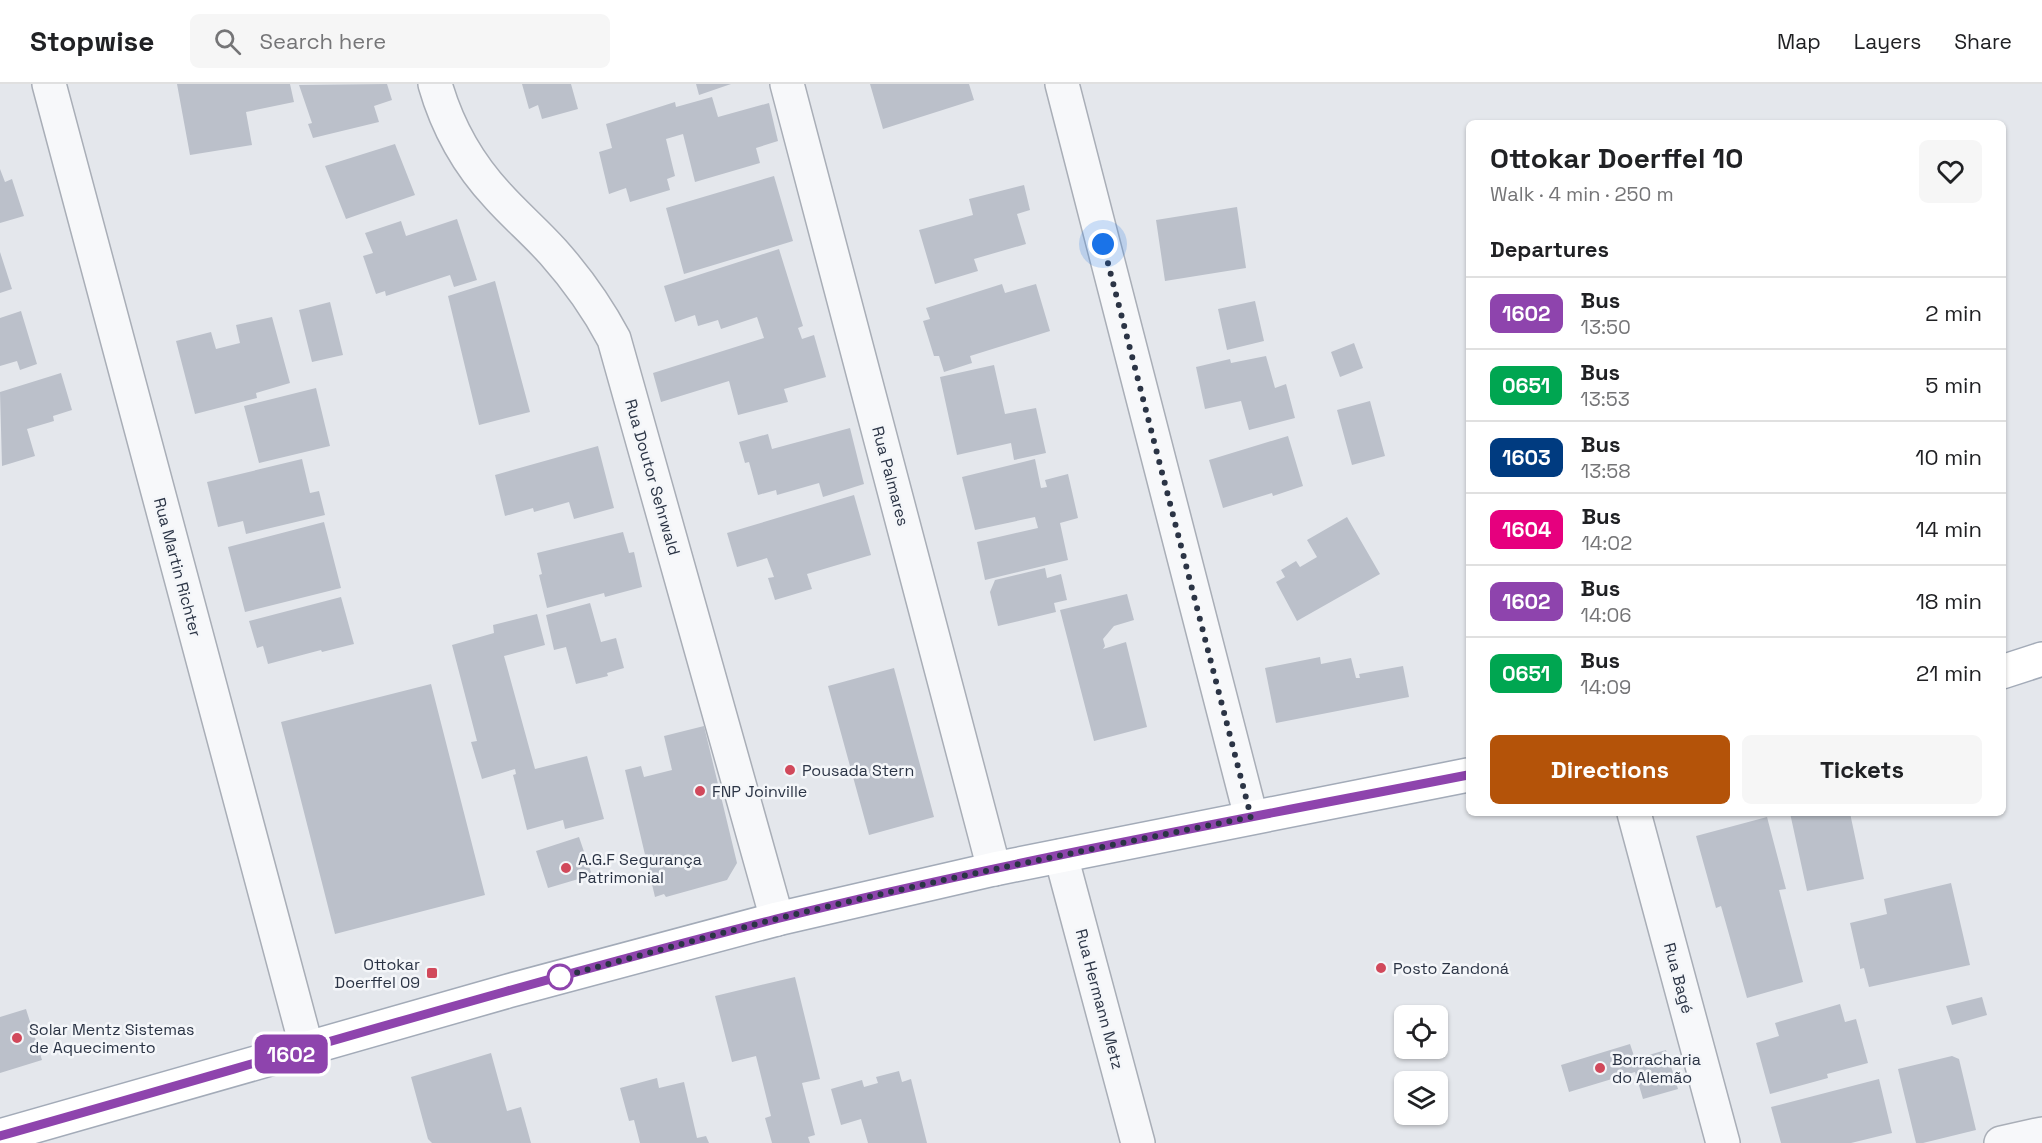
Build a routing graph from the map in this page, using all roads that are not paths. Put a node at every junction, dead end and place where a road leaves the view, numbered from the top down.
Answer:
1 (49, 84) edge
2 (435, 84) edge
3 (787, 84) edge
4 (1062, 84) edge
5 (2042, 659) edge
6 (2006, 671) edge
7 (1466, 775) edge
8 (1635, 816) edge
9 (1251, 817) junction
10 (1061, 856) junction
11 (994, 869) junction
12 (777, 919) junction
13 (307, 1049) junction
14 (2042, 1134) edge
15 (0, 1136) edge
16 (1138, 1143) edge
17 (1723, 1143) edge
18 (2001, 1143) edge

1 - 13 street, Rua Martin Richter
2 - 12 street, Rua Doutor Sehrwald
3 - 11 street, Rua Palmares
4 - 9 street
5 - 6 main road
7 - 9 main road
8 - 17 street, Rua Bagé
9 - 10 main road
10 - 11 main road
10 - 16 street, Rua Hermann Metz
11 - 12 main road
12 - 13 main road
13 - 15 main road
14 - 18 street

